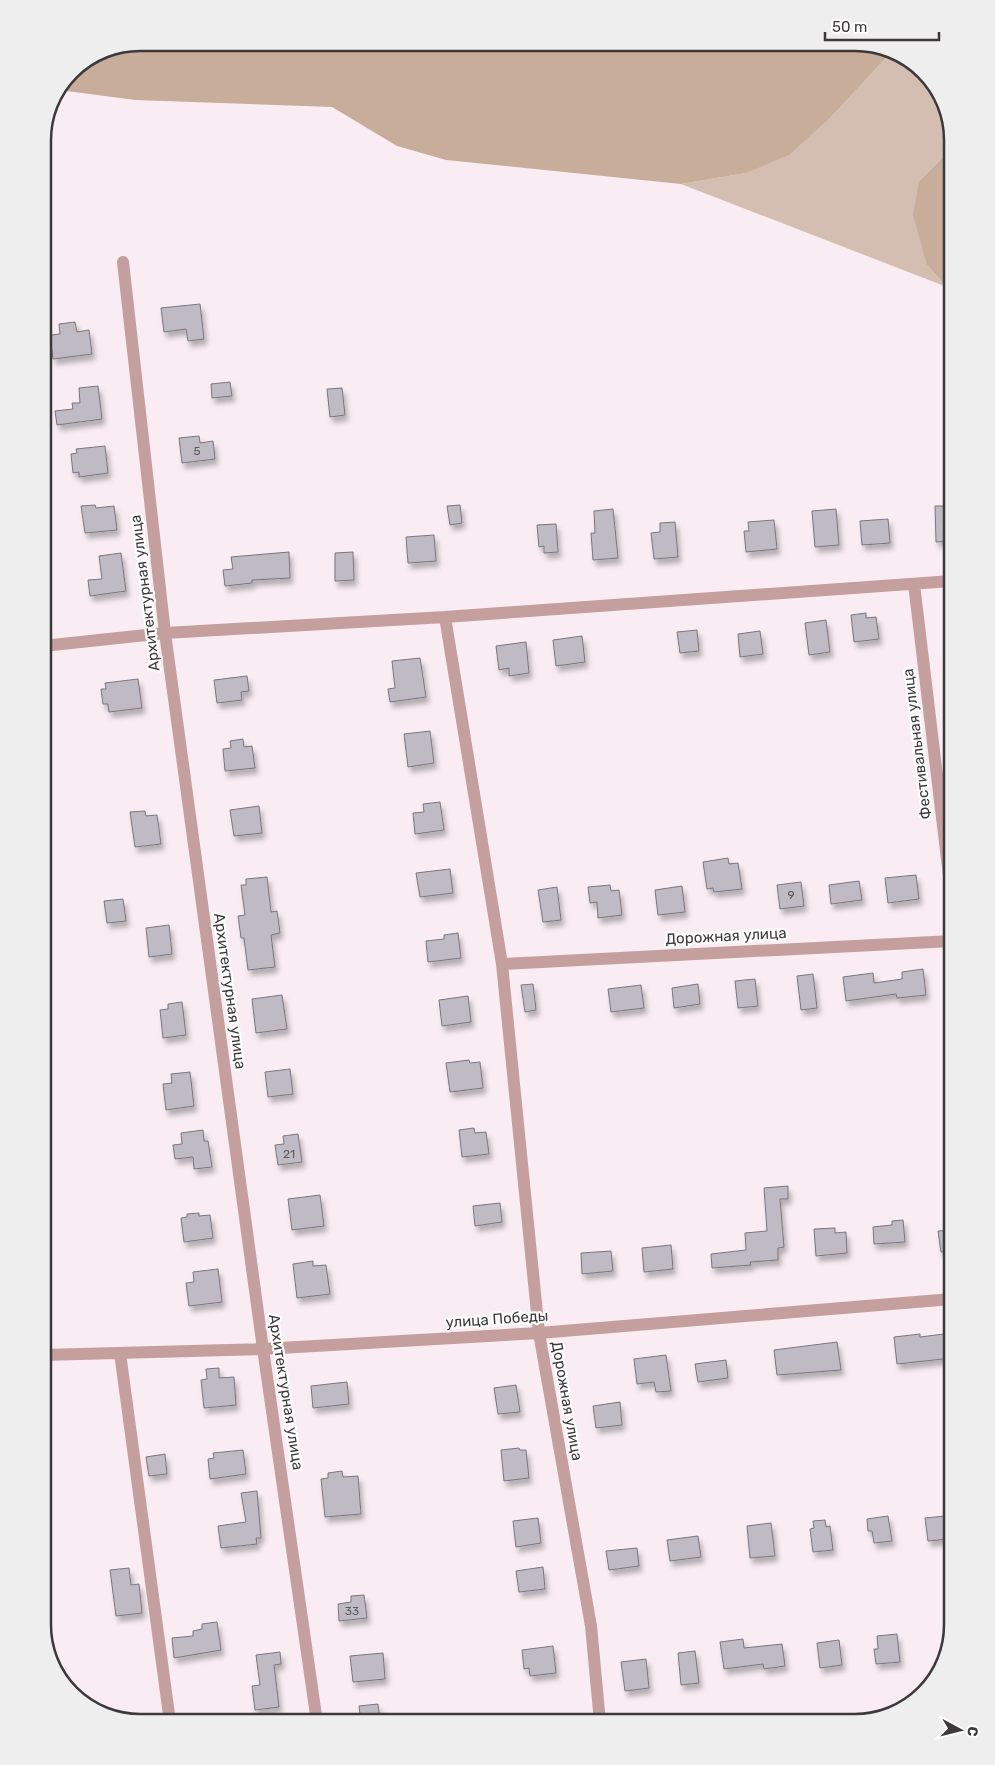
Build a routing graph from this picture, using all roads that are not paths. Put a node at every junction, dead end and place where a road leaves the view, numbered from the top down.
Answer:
1 (124, 262) dead end
2 (944, 582) edge
3 (914, 584) junction
4 (445, 617) junction
5 (165, 634) junction
6 (51, 645) edge
7 (944, 834) edge
8 (944, 941) edge
9 (502, 964) junction
10 (944, 1300) edge
11 (539, 1333) junction
12 (263, 1349) junction
13 (120, 1353) junction
14 (51, 1355) edge
15 (169, 1714) edge
16 (316, 1714) edge
17 (599, 1714) edge

1 - 5 street, Архитектурная улица
2 - 3 street
3 - 4 street
3 - 7 street, Фестивальная улица
4 - 5 street
4 - 9 street, Дорожная улица
5 - 6 street
5 - 12 street, Архитектурная улица
8 - 9 street, Дорожная улица
9 - 11 street, Дорожная улица
10 - 11 street, улица Победы
11 - 12 street, улица Победы
11 - 17 street, Дорожная улица
12 - 13 street, улица Победы
12 - 16 street, Архитектурная улица
13 - 14 street, улица Победы
13 - 15 street

